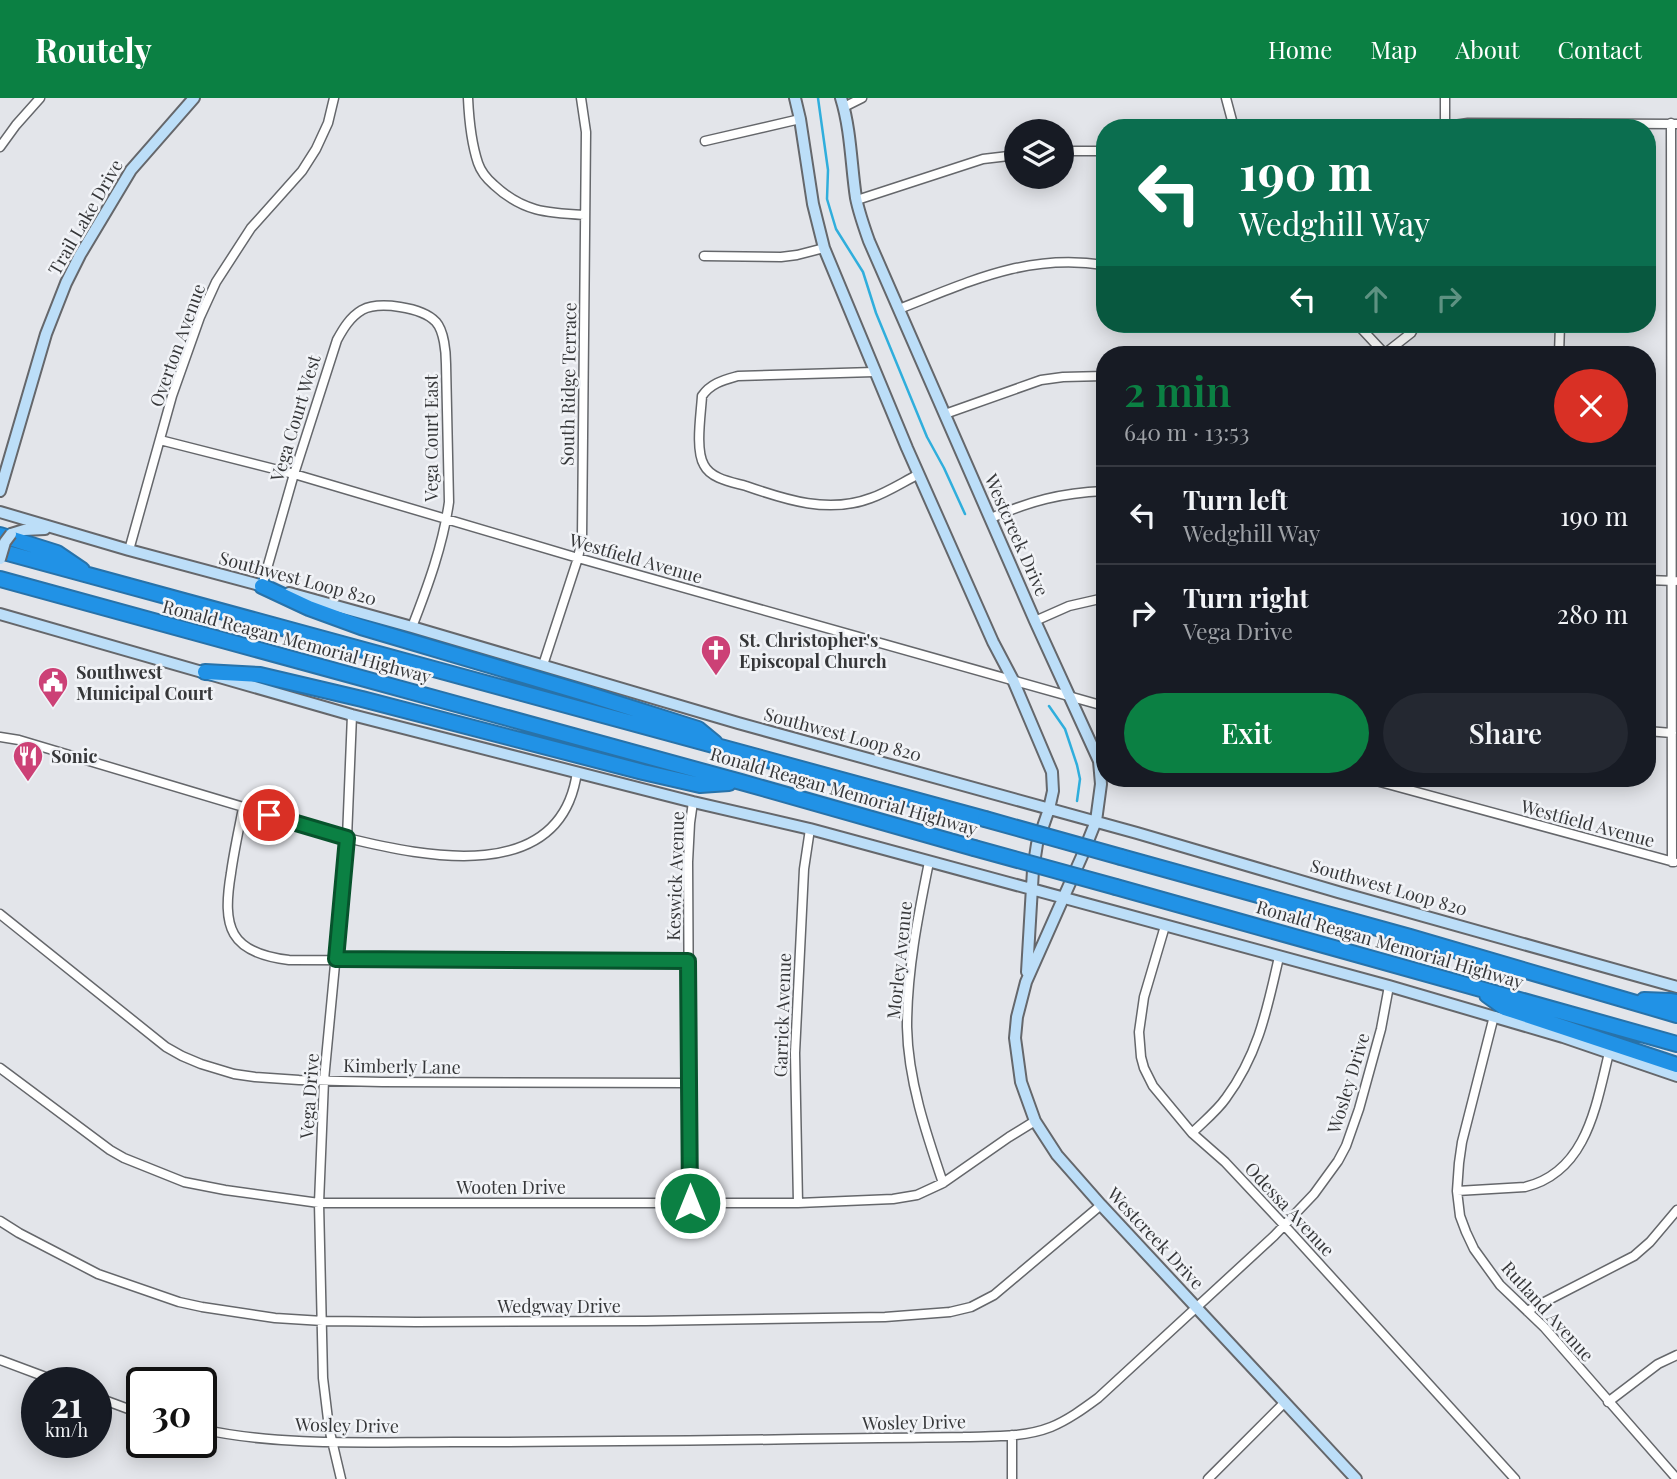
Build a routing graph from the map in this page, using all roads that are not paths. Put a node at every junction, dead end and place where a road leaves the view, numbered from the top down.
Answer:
1 (40, 98) edge
2 (194, 98) edge
3 (334, 98) edge
4 (468, 98) edge
5 (581, 98) edge
6 (795, 98) edge
7 (862, 98) edge
8 (1226, 98) edge
9 (1445, 98) edge
10 (842, 103) edge
11 (800, 119) junction
12 (1232, 119) edge
13 (1445, 119) edge
14 (1656, 124) edge
15 (1674, 124) edge
16 (705, 141) dead end
17 (0, 147) edge
18 (1096, 150) edge
19 (1074, 151) edge
20 (1004, 157) edge
21 (857, 200) junction
22 (585, 215) junction
23 (824, 248) junction
24 (704, 256) dead end
25 (1096, 264) edge
26 (405, 308) joint
27 (899, 309) junction
28 (1411, 333) edge
29 (1395, 346) edge
30 (874, 372) junction
31 (1096, 376) edge
32 (945, 414) junction
33 (160, 440) junction
34 (294, 474) junction
35 (919, 474) junction
36 (0, 491) edge
37 (1096, 492) edge
38 (0, 512) edge
39 (446, 518) junction
40 (990, 518) junction
41 (54, 528) junction
42 (6, 534) edge
43 (129, 550) junction
44 (0, 551) edge
45 (578, 558) junction
46 (0, 559) edge
47 (92, 577) junction
48 (0, 579) edge
49 (1656, 580) edge
50 (1674, 581) edge
51 (262, 586) junction
52 (1096, 600) edge
53 (1, 614) edge
54 (1035, 621) junction
55 (412, 627) junction
56 (543, 665) junction
57 (205, 672) junction
58 (1013, 681) junction
59 (1069, 696) junction
60 (1096, 704) edge
61 (352, 715) junction
62 (1656, 732) edge
63 (1672, 733) junction
64 (0, 737) edge
65 (721, 748) junction
66 (1096, 754) edge
67 (578, 772) junction
68 (741, 782) junction
69 (1101, 787) edge
70 (1398, 787) edge
71 (693, 802) junction
72 (243, 808) junction
73 (1049, 809) junction
74 (1096, 821) junction
75 (810, 829) junction
76 (347, 838) junction
77 (929, 862) junction
78 (1675, 863) edge
79 (1031, 889) junction
80 (1064, 898) junction
81 (0, 914) edge
82 (1166, 926) junction
83 (1279, 957) junction
84 (336, 959) junction
85 (688, 961) junction
86 (1026, 982) junction
87 (1389, 986) junction
88 (1677, 987) edge
89 (1478, 988) junction
90 (1624, 1000) junction
91 (1677, 1002) edge
92 (1677, 1015) edge
93 (1494, 1016) junction
94 (1677, 1044) edge
95 (1609, 1053) junction
96 (1677, 1065) edge
97 (0, 1068) edge
98 (1677, 1076) edge
99 (324, 1080) junction
100 (689, 1083) junction
101 (1035, 1121) junction
102 (1192, 1133) junction
103 (943, 1184) junction
104 (1457, 1191) junction
105 (319, 1203) junction
106 (690, 1203) junction
107 (798, 1203) junction
108 (1101, 1205) junction
109 (1677, 1210) edge
110 (0, 1221) edge
111 (1284, 1225) junction
112 (1196, 1307) junction
113 (1527, 1311) junction
114 (323, 1321) junction
115 (1677, 1355) edge
116 (0, 1360) edge
117 (21, 1368) edge
118 (1285, 1402) junction
119 (1608, 1402) junction
120 (217, 1432) edge
121 (1012, 1435) junction
122 (331, 1441) junction
123 (341, 1479) edge
124 (1012, 1479) edge
125 (1208, 1479) edge
126 (1356, 1479) edge
127 (1515, 1479) edge
128 (1677, 1479) edge

1 - 17 street
2 - 36 main road, Trail Lake Drive
3 - 33 street, Overton Avenue
4 - 22 street
5 - 22 street, South Ridge Terrace
6 - 11 main road, Westcreek Drive
7 - 10 street
8 - 12 street
9 - 13 street
10 - 21 main road, Westcreek Drive
11 - 16 street
11 - 23 main road, Westcreek Drive
14 - 15 street
15 - 50 street
18 - 19 street
20 - 21 street
21 - 27 main road, Westcreek Drive
22 - 45 street, South Ridge Terrace
23 - 24 street
23 - 30 main road, Westcreek Drive
25 - 27 street
26 - 34 street, Vega Court West
26 - 39 street, Vega Court East
27 - 32 main road, Westcreek Drive
28 - 29 street
30 - 35 main road, Westcreek Drive
30 - 35 street
31 - 32 street
32 - 40 main road, Westcreek Drive
33 - 34 street, Westfield Avenue
33 - 43 street, Overton Avenue
34 - 39 street, Westfield Avenue
34 - 51 street, Vega Court West
35 - 58 main road, Westcreek Drive
37 - 40 street
38 - 41 main road, Southwest Loop 820
39 - 45 street, Westfield Avenue
39 - 55 street, Vega Court East
40 - 54 main road, Westcreek Drive
41 - 42 main road
41 - 43 main road, Southwest Loop 820
42 - 46 main road, bridge
42 - 47 highway
43 - 51 main road, Southwest Loop 820
44 - 47 highway, Ronald Reagan Memorial Highway
45 - 56 street, South Ridge Terrace
45 - 58 street, Westfield Avenue
47 - 65 highway, Ronald Reagan Memorial Highway
48 - 68 highway, Ronald Reagan Memorial Highway
49 - 50 street
50 - 63 street
51 - 55 main road, Southwest Loop 820
51 - 65 highway
52 - 54 street
53 - 57 main road
54 - 59 main road, Westcreek Drive
55 - 56 main road, Southwest Loop 820
56 - 73 main road, Southwest Loop 820
57 - 61 main road
57 - 68 highway
58 - 59 street, Westfield Avenue
58 - 73 main road, Westcreek Drive
59 - 60 street, Westfield Avenue
59 - 66 main road, Westcreek Drive
61 - 67 main road
61 - 76 street, Vega Drive
62 - 63 street
63 - 78 street
64 - 72 street
65 - 90 highway, Ronald Reagan Memorial Highway, bridge
67 - 71 main road
67 - 76 street
68 - 89 highway, Ronald Reagan Memorial Highway, bridge
69 - 74 main road, Westcreek Drive
70 - 78 street, Westfield Avenue
71 - 75 main road
71 - 85 street, Keswick Avenue
72 - 76 street
72 - 84 street
73 - 74 main road, Southwest Loop 820
73 - 79 main road, Westcreek Drive
74 - 80 main road, Westcreek Drive
74 - 88 main road, Southwest Loop 820
75 - 77 main road
75 - 107 street, Garrick Avenue
76 - 84 street, Vega Drive
77 - 79 main road
77 - 103 street, Morley Avenue
79 - 80 main road
79 - 86 main road, Westcreek Drive
80 - 82 main road
80 - 86 main road, Westcreek Drive
81 - 99 street, Kimberly Lane
82 - 83 main road
82 - 102 street, Odessa Avenue
83 - 87 main road
83 - 102 street
84 - 85 street
84 - 99 street, Vega Drive
85 - 100 street, Keswick Avenue
86 - 101 main road, Westcreek Drive
87 - 93 main road
87 - 111 street, Wosley Drive
89 - 94 highway, Ronald Reagan Memorial Highway
89 - 96 highway
90 - 91 highway
90 - 92 highway, Ronald Reagan Memorial Highway
93 - 95 main road
93 - 104 street, Rutland Avenue
95 - 98 main road
95 - 104 street
97 - 105 street, Wooten Drive
99 - 100 street, Kimberly Lane
99 - 105 street, Vega Drive
100 - 106 street, Keswick Avenue
101 - 103 street, Wooten Drive
101 - 108 main road, Westcreek Drive
102 - 111 street, Odessa Avenue
103 - 107 street, Wooten Drive
104 - 113 street, Rutland Avenue
105 - 106 street, Wooten Drive
105 - 114 street, Vega Drive
106 - 107 street, Wooten Drive
108 - 112 main road, Westcreek Drive
108 - 114 street, Wedgway Drive
109 - 113 street
110 - 114 street, Wedgway Drive
111 - 112 street, Wosley Drive
111 - 127 street, Odessa Avenue
112 - 118 main road, Westcreek Drive
112 - 121 street, Wosley Drive
113 - 119 street, Rutland Avenue
114 - 122 street, Vega Drive
115 - 119 street
116 - 117 street
118 - 125 street
118 - 126 main road, Westcreek Drive
119 - 128 street, Rutland Avenue
120 - 122 street, Wosley Drive
121 - 122 street, Wosley Drive
121 - 124 street
122 - 123 street, Vega Drive

